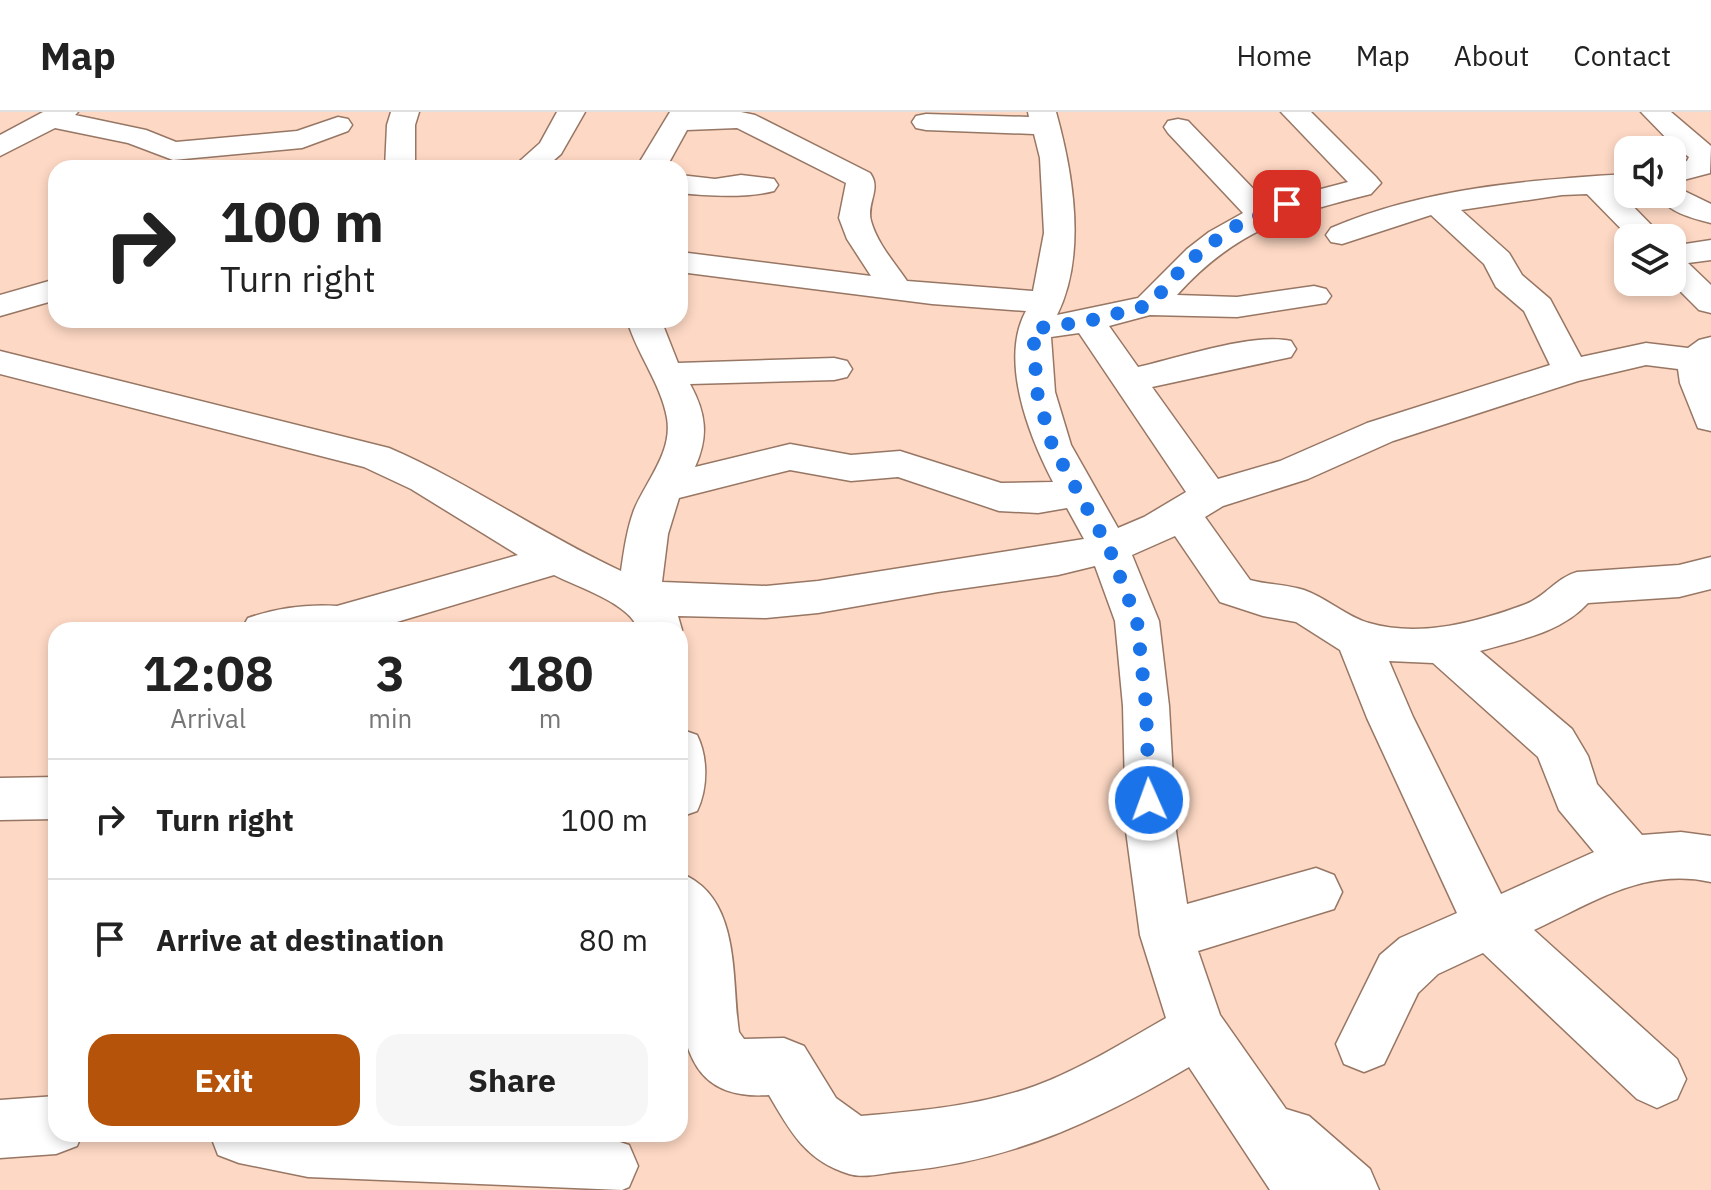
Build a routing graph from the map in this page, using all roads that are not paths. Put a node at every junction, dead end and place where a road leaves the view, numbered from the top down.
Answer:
1 (405, 112) edge
2 (571, 112) edge
3 (1295, 112) edge
4 (1655, 112) edge
5 (58, 115) edge
6 (1043, 116) edge
7 (681, 118) edge
8 (926, 122) dead end
9 (338, 125) dead end
10 (1178, 127) dead end
11 (0, 147) edge
12 (1707, 154) edge
13 (208, 159) edge
14 (400, 160) edge
15 (537, 160) edge
16 (656, 160) edge
17 (1686, 170) edge
18 (1614, 184) edge
19 (688, 185) edge
20 (763, 185) dead end
21 (1595, 185) junction
22 (1438, 205) junction
23 (1686, 205) edge
24 (1711, 214) edge
25 (1261, 215) junction
26 (1634, 224) edge
27 (1342, 235) dead end
28 (1711, 250) edge
29 (1686, 254) edge
30 (688, 263) edge
31 (1686, 279) edge
32 (896, 289) junction
33 (48, 291) edge
34 (1314, 296) dead end
35 (1711, 303) edge
36 (1150, 305) junction
37 (0, 306) edge
38 (1040, 316) junction
39 (1088, 321) junction
40 (647, 328) edge
41 (1279, 349) dead end
42 (1703, 354) edge
43 (0, 362) edge
44 (834, 369) dead end
45 (1570, 371) junction
46 (668, 376) junction
47 (1129, 381) junction
48 (1711, 419) edge
49 (664, 488) junction
50 (1079, 492) junction
51 (1194, 504) junction
52 (1109, 548) junction
53 (557, 559) junction
54 (1711, 573) edge
55 (650, 614) edge
56 (340, 622) edge
57 (1358, 639) junction
58 (1443, 645) junction
59 (48, 798) edge
60 (0, 799) edge
61 (1711, 859) edge
62 (1632, 860) junction
63 (1316, 892) dead end
64 (688, 909) edge
65 (1488, 923) junction
66 (1166, 935) junction
67 (1198, 1031) junction
68 (1364, 1044) dead end
69 (1657, 1079) dead end
70 (1246, 1100) junction
71 (48, 1126) edge
72 (0, 1129) edge
73 (281, 1142) edge
74 (597, 1163) edge
75 (1306, 1190) edge
76 (1349, 1190) edge

1 - 14 street
2 - 15 street
3 - 25 street
4 - 12 street
5 - 11 street
5 - 13 street
6 - 8 street
6 - 38 street
7 - 16 street
7 - 32 street
9 - 13 street
10 - 25 street
12 - 17 street
18 - 21 street
19 - 20 street
21 - 22 street
21 - 26 street
22 - 27 street
22 - 45 street
23 - 24 street
25 - 36 street
28 - 29 street
30 - 32 street
31 - 35 street
32 - 38 street
33 - 37 street
34 - 36 street
36 - 39 street
38 - 39 street
38 - 50 street
39 - 47 street
40 - 46 street
41 - 47 street
42 - 45 street
42 - 48 street
43 - 53 street
44 - 46 street
45 - 51 street
46 - 49 street
47 - 51 street
49 - 50 street
49 - 55 street
50 - 52 street
51 - 52 street
51 - 57 street
52 - 55 street
52 - 66 street
53 - 55 street
53 - 56 street
54 - 58 street
57 - 58 street
57 - 65 street
58 - 62 street
59 - 60 street
61 - 62 street
62 - 65 street
63 - 66 street
64 - 67 street
65 - 68 street
65 - 69 street
66 - 67 street
67 - 70 street
70 - 75 street
70 - 76 street
71 - 72 street
73 - 74 street

